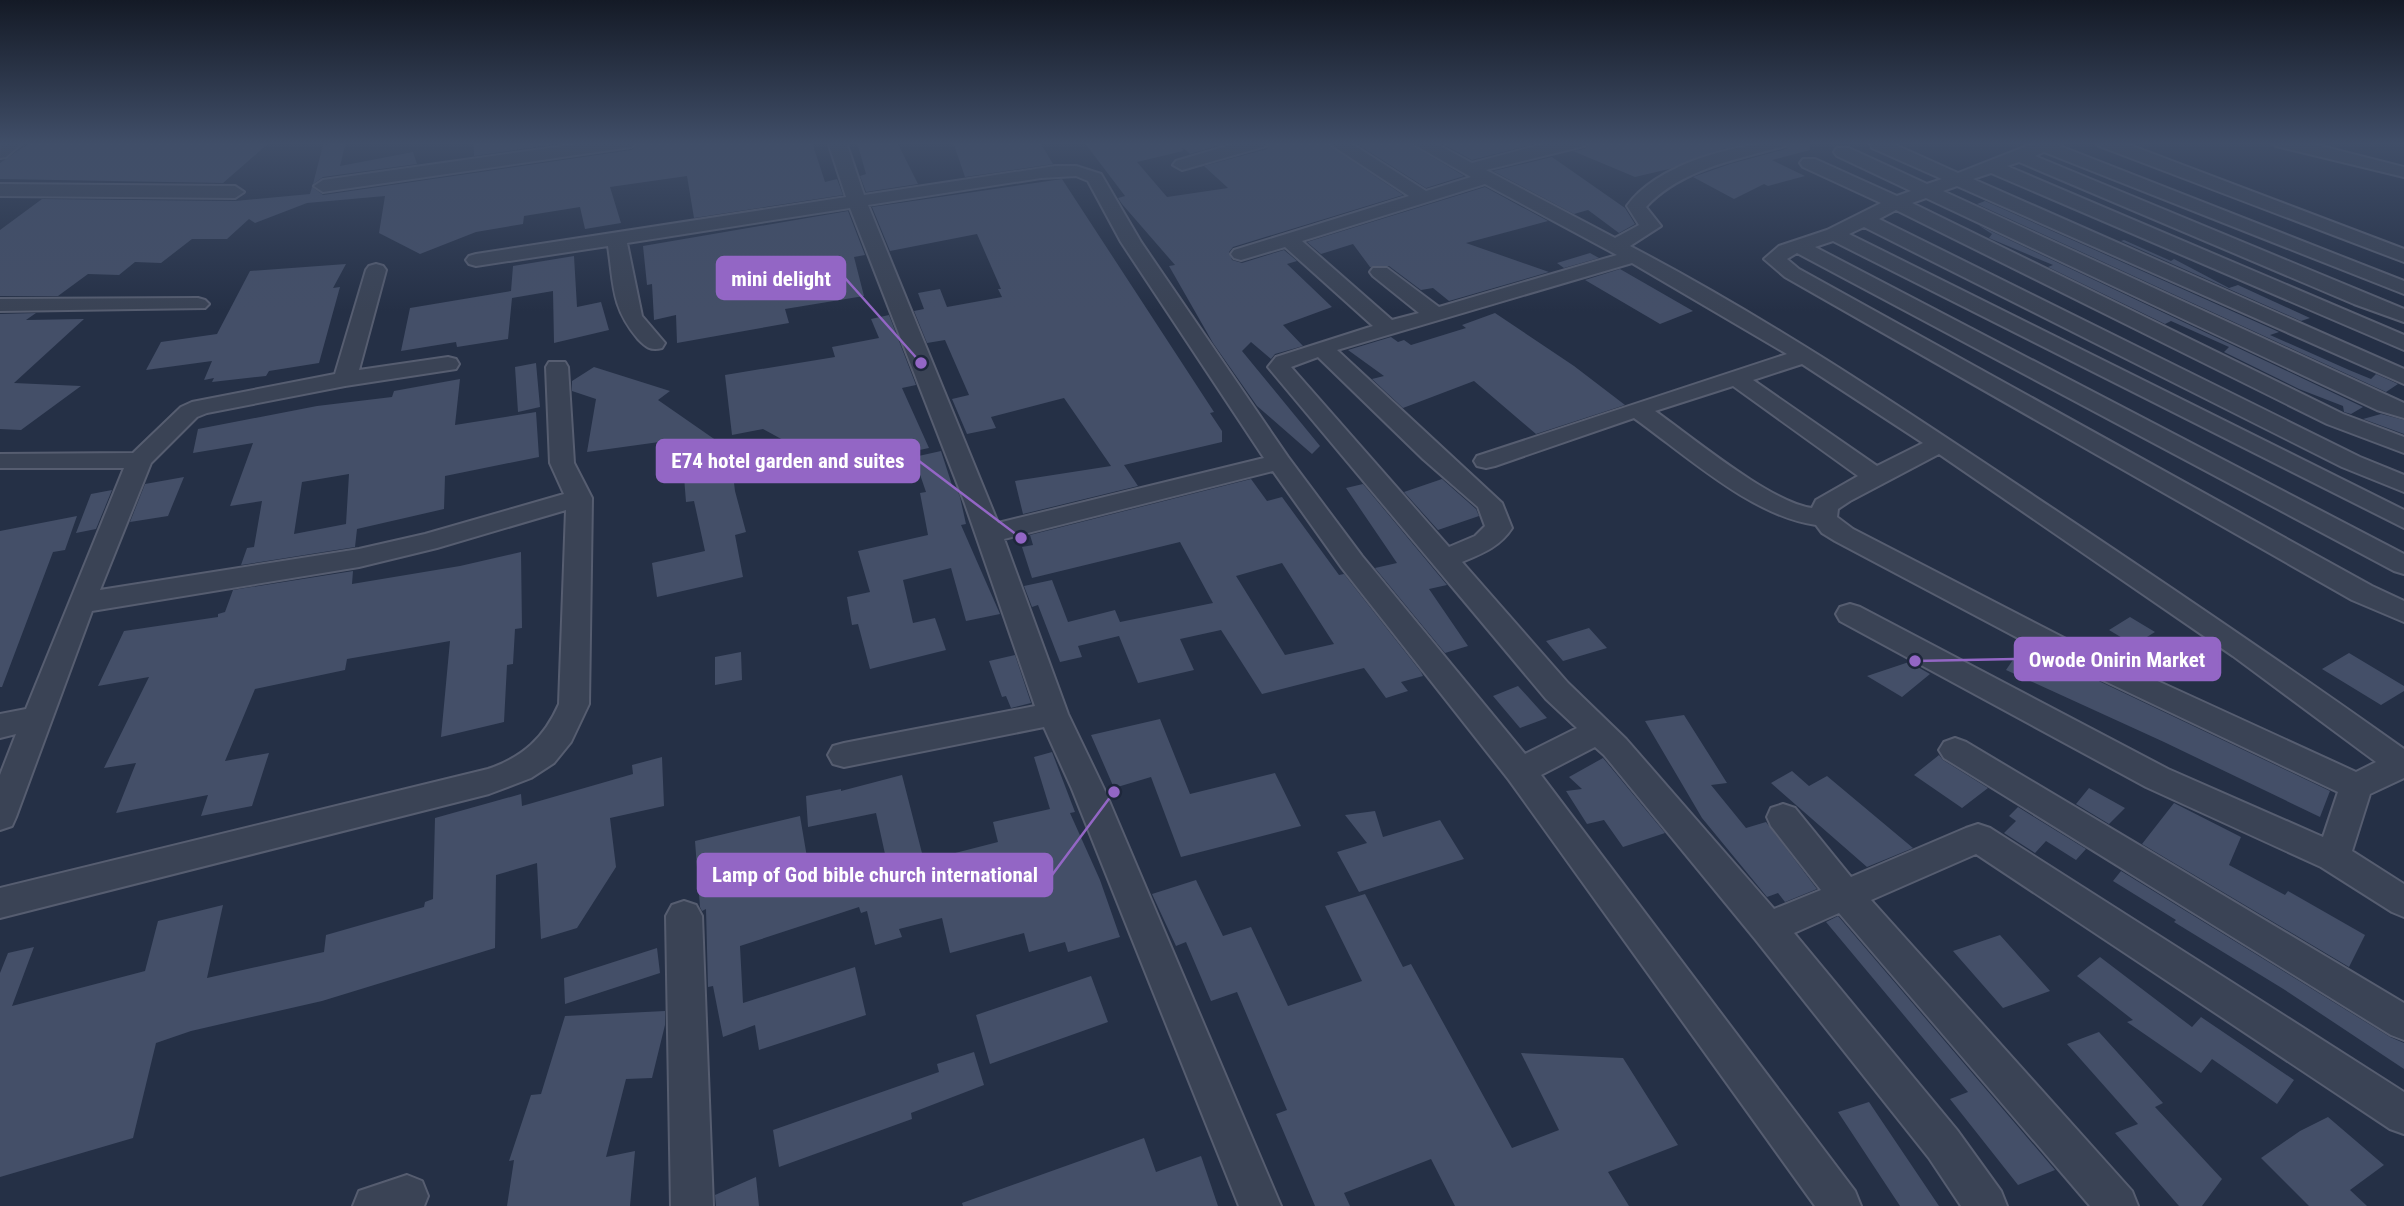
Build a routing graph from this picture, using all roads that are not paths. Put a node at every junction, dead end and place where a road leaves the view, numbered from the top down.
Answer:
1 (876, 198) edge
2 (1106, 198) edge
3 (1419, 198) edge
4 (1526, 198) edge
5 (1644, 198) edge
6 (1886, 198) edge
7 (1909, 198) edge
8 (1943, 198) edge
9 (2001, 198) edge
10 (2067, 198) edge
11 (2120, 198) edge
12 (2183, 198) edge
13 (2253, 198) edge
14 (858, 201) junction
15 (1896, 203) junction
16 (1864, 219) junction
17 (1834, 234) junction
18 (1288, 239) junction
19 (617, 240) junction
20 (1799, 246) junction
21 (1625, 251) junction
22 (1241, 254) dead end
23 (2404, 256) edge
24 (476, 260) dead end
25 (376, 270) dead end
26 (1380, 272) dead end
27 (2404, 288) edge
28 (198, 304) dead end
29 (0, 305) edge
30 (1436, 315) junction
31 (2404, 316) edge
32 (1388, 329) junction
33 (654, 343) dead end
34 (2404, 343) edge
35 (1322, 348) junction
36 (1804, 356) junction
37 (448, 364) dead end
38 (557, 367) dead end
39 (2404, 377) edge
40 (1736, 378) junction
41 (345, 379) junction
42 (1637, 409) junction
43 (2404, 411) edge
44 (1940, 444) junction
45 (2404, 446) edge
46 (140, 460) junction
47 (0, 461) edge
48 (1486, 461) dead end
49 (1279, 462) junction
50 (1876, 477) junction
51 (2404, 484) edge
52 (579, 498) junction
53 (1824, 518) junction
54 (2404, 520) edge
55 (989, 534) junction
56 (1446, 559) junction
57 (2404, 565) edge
58 (81, 603) junction
59 (2404, 612) edge
60 (1850, 614) dead end
61 (1053, 714) junction
62 (38, 718) junction
63 (0, 726) edge
64 (1599, 732) junction
65 (1955, 750) dead end
66 (844, 755) dead end
67 (2402, 765) edge
68 (1520, 771) junction
69 (2356, 786) junction
70 (0, 817) edge
71 (1783, 817) dead end
72 (2333, 857) junction
73 (1846, 896) junction
74 (0, 902) edge
75 (2404, 902) edge
76 (684, 916) dead end
77 (1768, 928) junction
78 (2404, 1023) edge
79 (2404, 1115) edge
80 (692, 1206) edge
81 (1260, 1206) edge
82 (1840, 1206) edge
83 (1986, 1206) edge
84 (2117, 1206) edge

1 - 14 street
2 - 49 street
3 - 18 street
4 - 21 street
5 - 21 street
6 - 15 street
7 - 15 street
8 - 43 street
9 - 39 street
10 - 34 street
11 - 31 street
12 - 27 street
13 - 23 street
14 - 19 street
14 - 55 street
15 - 16 street
15 - 45 street
16 - 17 street
16 - 51 street
17 - 20 street
17 - 54 street
18 - 22 street
18 - 32 street
19 - 24 street
19 - 33 street
20 - 57 street
20 - 59 street
21 - 30 street
21 - 36 street
25 - 41 street
26 - 30 street
28 - 29 street
30 - 32 street
32 - 35 street
35 - 56 street
35 - 56 street
36 - 40 street
36 - 44 street
37 - 41 street
38 - 52 street
40 - 42 street
40 - 50 street
41 - 46 street
42 - 48 street
42 - 53 street
44 - 50 street
44 - 67 street
46 - 47 street
46 - 58 street
49 - 55 street
49 - 68 street
50 - 53 street
52 - 58 street
52 - 74 street
53 - 69 street
55 - 61 street
56 - 64 street
58 - 62 street
60 - 72 street
61 - 66 street
61 - 81 street
62 - 63 street
62 - 70 street
64 - 68 street
64 - 77 street
65 - 78 street
67 - 69 street
68 - 82 street
69 - 72 street
71 - 73 street
72 - 75 street
73 - 77 street
73 - 79 street
73 - 84 street
76 - 80 street
77 - 83 street

